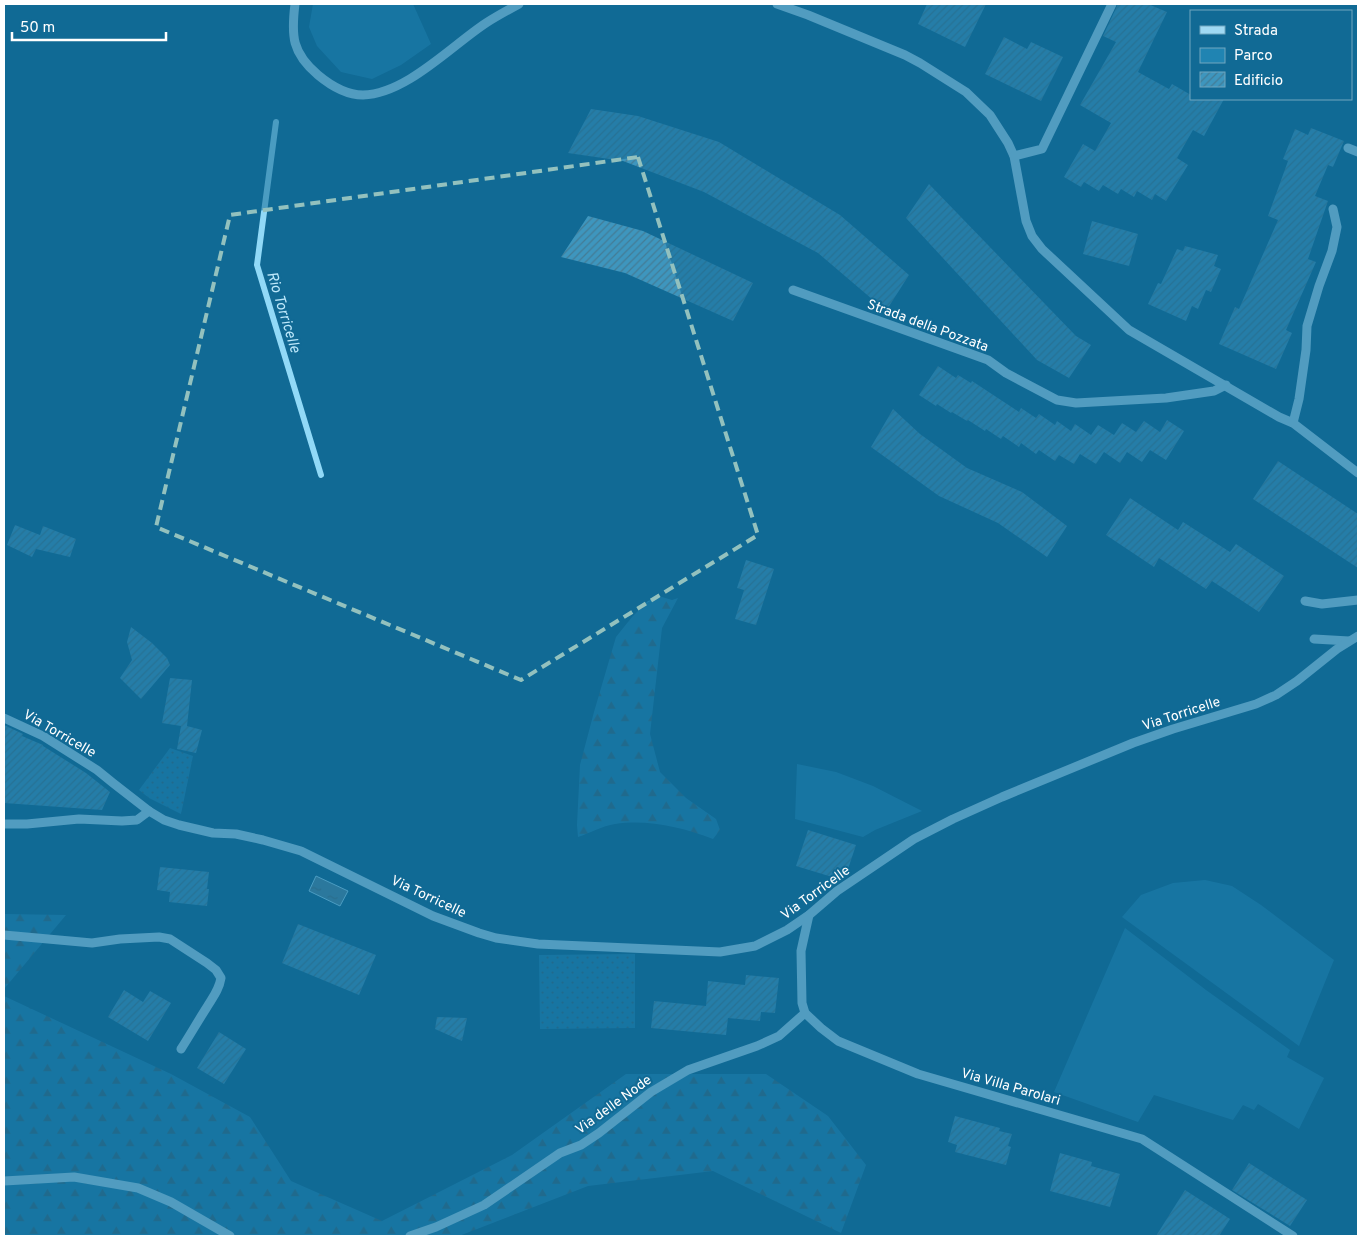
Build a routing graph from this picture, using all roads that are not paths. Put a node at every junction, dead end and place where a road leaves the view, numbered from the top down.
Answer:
1 (296, 4) edge
2 (519, 4) edge
3 (777, 4) edge
4 (1112, 4) edge
5 (1348, 148) dead end
6 (1358, 152) edge
7 (1014, 156) junction
8 (1333, 208) dead end
9 (793, 290) dead end
10 (1226, 385) junction
11 (1293, 422) junction
12 (1358, 473) edge
13 (1305, 600) dead end
14 (1358, 600) edge
15 (1358, 636) edge
16 (1314, 640) dead end
17 (1350, 640) junction
18 (4, 718) edge
19 (149, 811) junction
20 (4, 824) edge
21 (809, 915) junction
22 (4, 935) edge
23 (805, 1012) junction
24 (182, 1050) dead end
25 (4, 1181) edge
26 (230, 1236) edge
27 (410, 1236) edge
28 (1293, 1236) edge

1 - 2 street
3 - 7 street
4 - 7 street
5 - 6 street
7 - 10 street
8 - 11 street
9 - 10 street, Strada della Pozzata
10 - 11 street
11 - 12 street
13 - 14 street
15 - 17 street, Via Torricelle
16 - 17 street, Via Torricelle
17 - 21 street, Via Torricelle
18 - 19 street, Via Torricelle
19 - 20 street
19 - 21 street, Via Torricelle
21 - 23 street
22 - 24 street
23 - 27 street, Via delle Node
23 - 28 street, Via Villa Parolari
25 - 26 street

